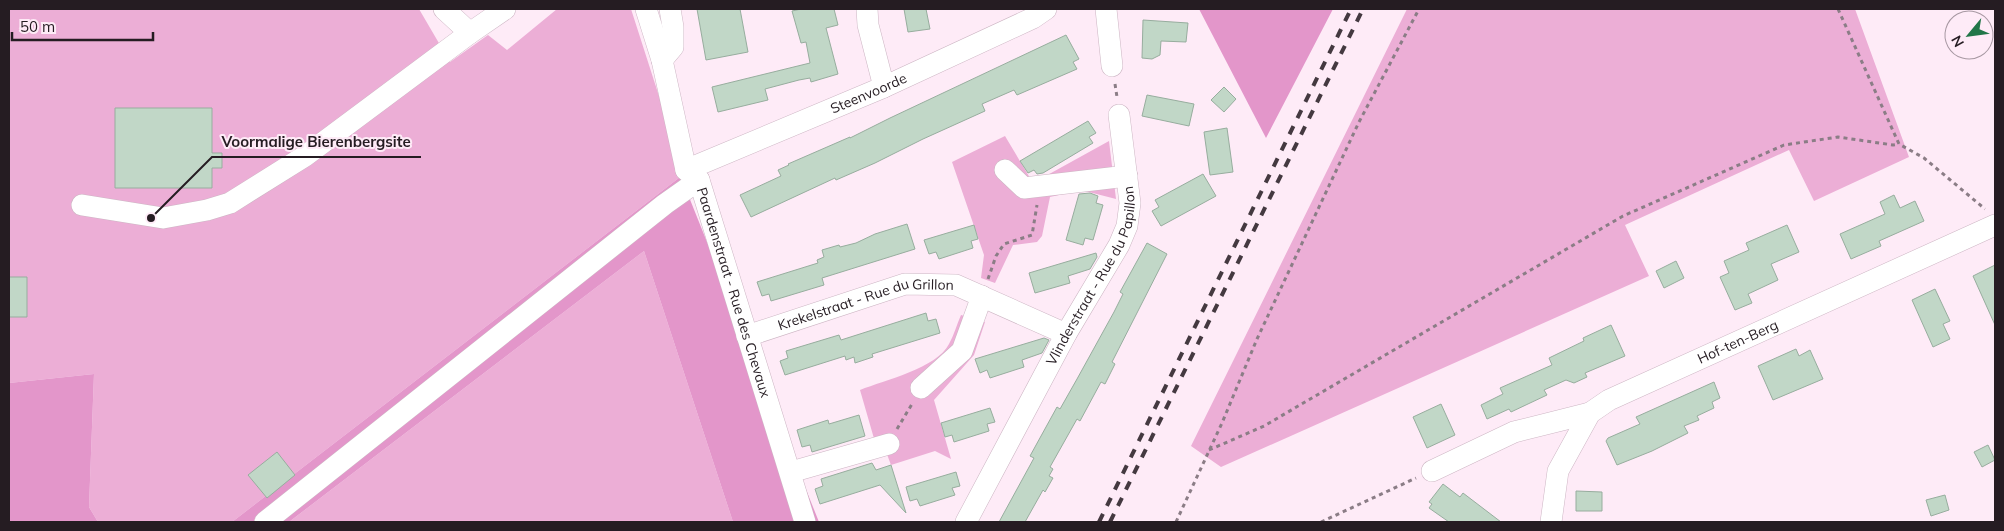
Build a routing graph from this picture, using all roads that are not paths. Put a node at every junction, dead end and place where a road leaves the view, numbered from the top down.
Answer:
1 (444, 9) edge
2 (505, 9) edge
3 (646, 9) edge
4 (670, 9) edge
5 (866, 9) edge
6 (1046, 9) edge
7 (1106, 9) edge
8 (470, 33) junction
9 (662, 60) junction
10 (1112, 66) road end
11 (884, 87) junction
12 (1119, 115) road end
13 (1005, 170) dead end
14 (693, 175) junction
15 (1127, 176) junction
16 (82, 204) dead end
17 (1992, 218) edge
18 (982, 296) junction
19 (1066, 334) junction
20 (747, 336) junction
21 (920, 388) road end
22 (1590, 413) junction
23 (889, 444) road end
24 (1432, 471) road end
25 (791, 472) junction
26 (265, 522) edge
27 (805, 522) edge
28 (966, 522) edge
29 (1551, 522) edge

1 - 8 street
2 - 8 street
3 - 9 street, Paardenstraat - Rue des Chevaux
4 - 9 street
5 - 11 street
6 - 11 street, Steenvoorde
7 - 10 street
8 - 16 street
9 - 14 street, Paardenstraat - Rue des Chevaux
11 - 14 street, Steenvoorde
12 - 15 street, Vlinderstraat - Rue du Papillon
13 - 15 street
14 - 20 street, Paardenstraat - Rue des Chevaux
14 - 26 street, Steenvoorde
15 - 19 street, Vlinderstraat - Rue du Papillon
17 - 22 street, Hof-ten-Berg
18 - 19 street, Krekelstraat - Rue du Grillon
18 - 20 street, Krekelstraat - Rue du Grillon
18 - 21 street
19 - 28 street, Vlinderstraat - Rue du Papillon
20 - 25 street, Paardenstraat - Rue des Chevaux
22 - 24 street
22 - 29 street, Hof-ten-Berg
23 - 25 street
25 - 27 street, Paardenstraat - Rue des Chevaux

